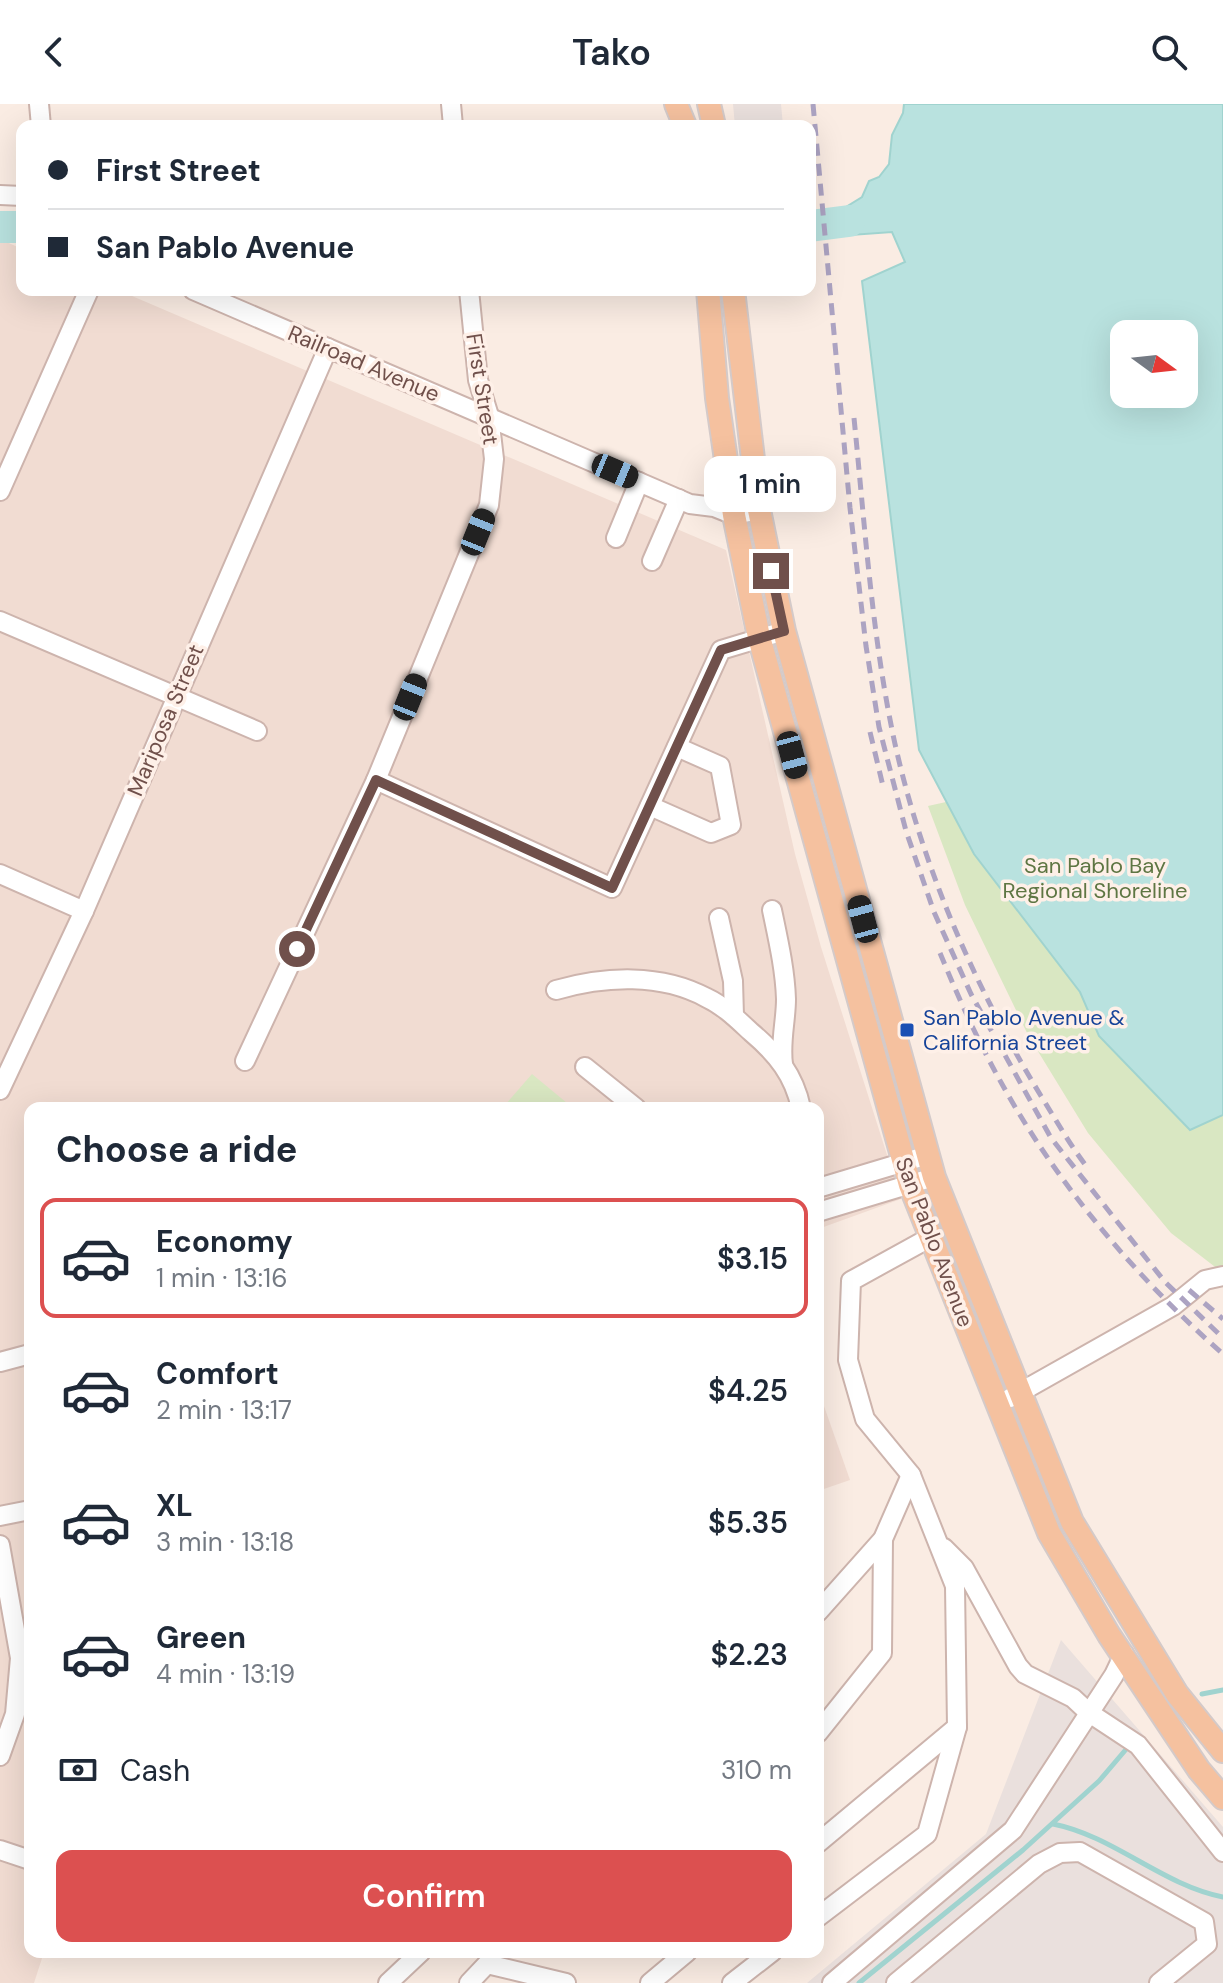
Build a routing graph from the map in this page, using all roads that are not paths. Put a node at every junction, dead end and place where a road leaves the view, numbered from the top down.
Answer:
1 (86, 296) edge
2 (207, 296) edge
3 (470, 296) edge
4 (708, 296) edge
5 (734, 296) edge
6 (328, 348) junction
7 (489, 416) junction
8 (639, 482) junction
9 (0, 491) edge
10 (679, 499) junction
11 (759, 510) junction
12 (734, 515) junction
13 (616, 538) dead end
14 (652, 561) dead end
15 (0, 621) edge
16 (784, 631) junction
17 (759, 637) junction
18 (175, 695) junction
19 (257, 731) dead end
20 (677, 747) junction
21 (376, 780) junction
22 (650, 806) junction
23 (0, 874) edge
24 (772, 910) dead end
25 (84, 911) junction
26 (719, 918) dead end
27 (556, 990) dead end
28 (734, 1016) junction
29 (245, 1061) dead end
30 (783, 1064) junction
31 (585, 1067) dead end
32 (0, 1090) edge
33 (629, 1102) edge
34 (799, 1102) edge
35 (928, 1155) junction
36 (903, 1163) junction
37 (934, 1177) junction
38 (910, 1185) junction
39 (824, 1186) edge
40 (824, 1210) edge
41 (931, 1237) junction
42 (1223, 1276) edge
43 (24, 1356) edge
44 (0, 1362) edge
45 (1019, 1392) junction
46 (997, 1405) junction
47 (911, 1475) junction
48 (24, 1511) edge
49 (0, 1516) edge
50 (883, 1539) junction
51 (938, 1543) junction
52 (0, 1545) edge
53 (3, 1575) edge
54 (21, 1605) edge
55 (824, 1605) edge
56 (1124, 1654) junction
57 (1088, 1712) junction
58 (22, 1716) edge
59 (824, 1726) edge
60 (957, 1727) junction
61 (1223, 1751) edge
62 (0, 1756) edge
63 (1223, 1798) edge
64 (824, 1838) edge
65 (0, 1850) edge
66 (1223, 1852) edge
67 (24, 1858) edge
68 (824, 1912) edge
69 (1215, 1940) edge
70 (415, 1958) edge
71 (680, 1958) edge
72 (764, 1958) edge
73 (388, 1983) edge
74 (469, 1983) edge
75 (562, 1983) edge
76 (650, 1983) edge
77 (732, 1983) edge
78 (832, 1983) edge
79 (896, 1983) edge
80 (1159, 1983) edge

1 - 9 street
2 - 6 street, Railroad Avenue
3 - 7 street, First Street
4 - 12 main road, San Pablo Avenue
5 - 11 main road, San Pablo Avenue
6 - 7 street, Railroad Avenue
6 - 18 street, Mariposa Street
7 - 8 street, Railroad Avenue
7 - 21 street, First Street
8 - 10 street, Railroad Avenue
8 - 13 street
10 - 12 street, Railroad Avenue
10 - 14 street
11 - 12 street, Railroad Avenue
11 - 16 main road, San Pablo Avenue
12 - 17 main road, San Pablo Avenue
15 - 18 street
16 - 17 street
16 - 35 main road, San Pablo Avenue
17 - 20 street
17 - 36 main road, San Pablo Avenue
18 - 19 street
18 - 25 street, Mariposa Street
20 - 22 street
20 - 22 street
21 - 22 street
21 - 29 street, First Street
23 - 25 street
24 - 30 street
25 - 32 street, Mariposa Street
26 - 28 street
27 - 28 street
28 - 30 street
30 - 34 street
31 - 33 street
35 - 36 street
35 - 37 main road, San Pablo Avenue
36 - 38 main road, San Pablo Avenue
36 - 39 street
37 - 38 street
37 - 45 main road, San Pablo Avenue
38 - 40 street
38 - 41 main road, San Pablo Avenue
41 - 46 main road, San Pablo Avenue
41 - 47 street
42 - 45 street
43 - 44 street
45 - 46 street
45 - 61 main road, San Pablo Avenue
46 - 56 main road, San Pablo Avenue
47 - 50 street
47 - 51 street
48 - 49 street
50 - 55 street
50 - 59 street
51 - 57 street
51 - 60 street
52 - 53 street
53 - 54 street
54 - 58 street
56 - 57 street
56 - 63 main road, San Pablo Avenue
57 - 66 street
57 - 78 street
58 - 62 street
60 - 64 street
60 - 68 street
65 - 67 street
69 - 79 street
69 - 80 street
70 - 73 street
71 - 76 street
72 - 77 street
74 - 75 street

